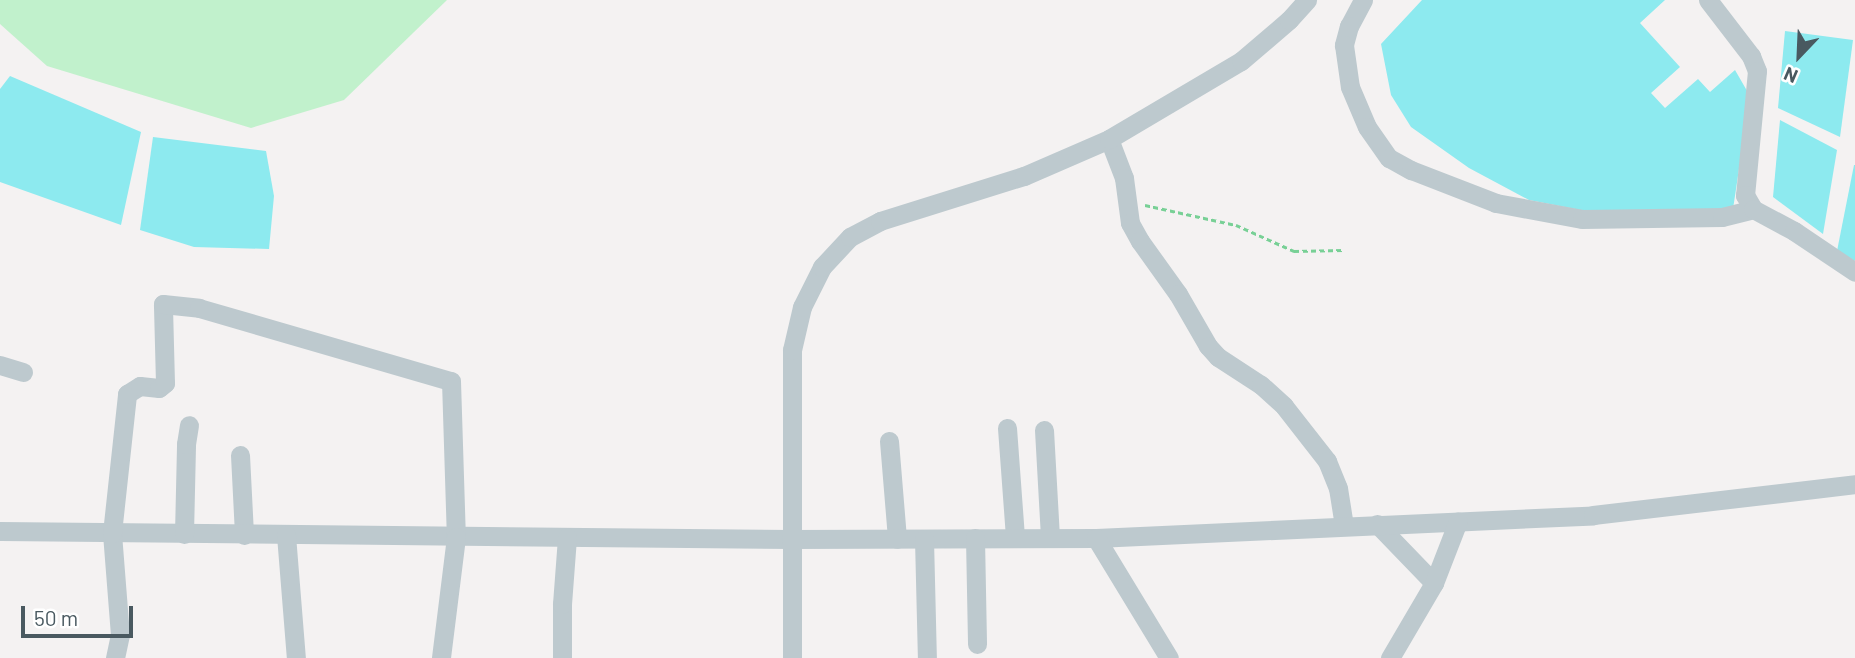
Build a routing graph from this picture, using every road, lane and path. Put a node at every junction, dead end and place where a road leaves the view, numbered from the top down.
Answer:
1 (1307, 0) edge
2 (1363, 0) edge
3 (1708, 0) edge
4 (1109, 139) junction
5 (1142, 204) dead end
6 (1753, 209) junction
7 (1344, 250) dead end
8 (1855, 272) edge
9 (0, 365) edge
10 (23, 372) dead end
11 (189, 425) dead end
12 (1007, 428) dead end
13 (1044, 430) dead end
14 (889, 441) dead end
15 (240, 454) dead end
16 (1855, 484) edge
17 (1458, 520) junction
18 (1344, 524) junction
19 (1377, 524) junction
20 (0, 531) edge
21 (112, 533) junction
22 (184, 534) junction
23 (244, 535) junction
24 (286, 536) junction
25 (456, 537) junction
26 (567, 537) junction
27 (975, 538) junction
28 (1016, 538) junction
29 (1050, 538) junction
30 (1096, 538) junction
31 (791, 539) junction
32 (897, 539) junction
33 (924, 539) junction
34 (1434, 583) junction
35 (977, 643) dead end
36 (115, 658) edge
37 (296, 658) edge
38 (441, 658) edge
39 (562, 658) edge
40 (792, 658) edge
41 (927, 658) edge
42 (1169, 658) edge
43 (1390, 658) edge

1 - 4 street
2 - 6 street
3 - 6 street
4 - 18 street
4 - 31 street
5 - 7 path
6 - 8 street
9 - 10 street
11 - 22 street
12 - 28 street
13 - 29 street
14 - 32 street
15 - 23 street
16 - 17 street
17 - 19 street
17 - 34 street
18 - 19 street
18 - 30 street
19 - 34 street
20 - 21 street
21 - 22 street
21 - 25 street
21 - 36 street
22 - 23 street
23 - 24 street
24 - 25 street
24 - 37 street
25 - 26 street
25 - 38 street
26 - 31 street
26 - 39 street
27 - 28 street
27 - 33 street
27 - 35 street
28 - 29 street
29 - 30 street
30 - 42 street
31 - 32 street
31 - 40 street
32 - 33 street
33 - 41 street
34 - 43 street

